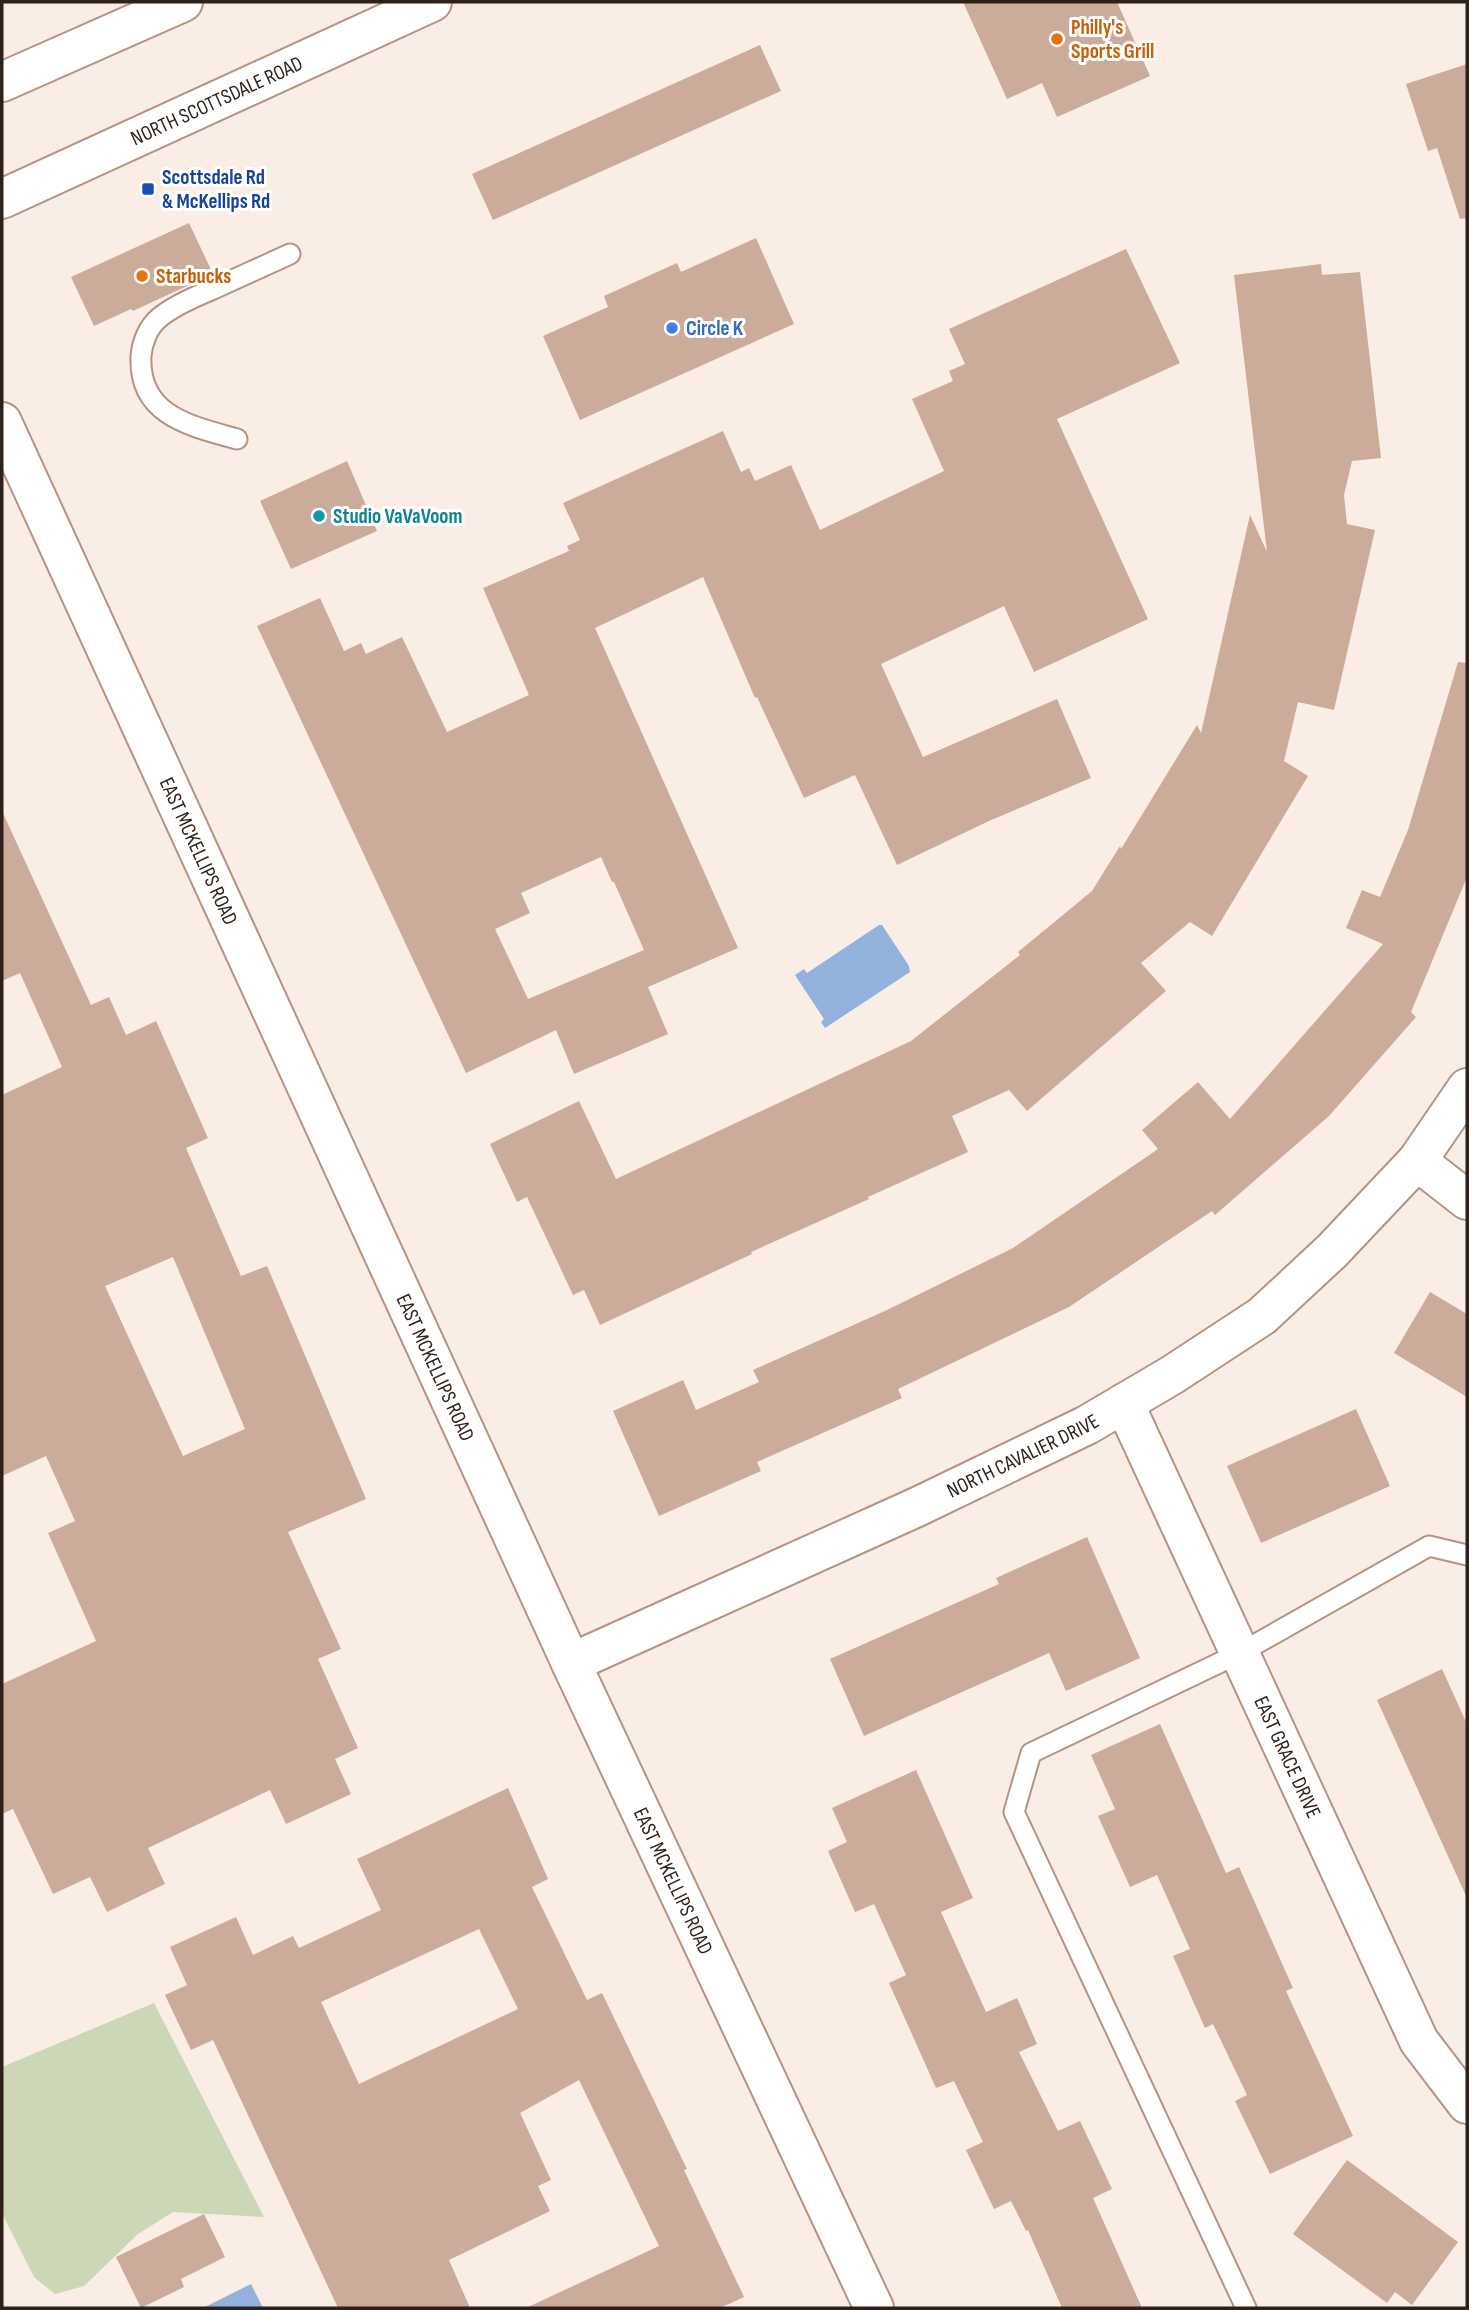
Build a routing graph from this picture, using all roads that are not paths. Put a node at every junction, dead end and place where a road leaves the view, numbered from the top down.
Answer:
1 (183, 2) edge
2 (432, 2) edge
3 (2, 82) edge
4 (2, 199) edge
5 (290, 254) dead end
6 (2, 422) edge
7 (236, 439) dead end
8 (1467, 1088) edge
9 (1417, 1161) junction
10 (1467, 1200) edge
11 (1124, 1403) junction
12 (1467, 1555) edge
13 (1240, 1653) junction
14 (570, 1663) junction
15 (1467, 2104) edge
16 (874, 2308) edge
17 (1246, 2308) edge

1 - 3 street
2 - 4 street, NORTH SCOTTSDALE ROAD
5 - 7 lane
6 - 14 street, EAST MCKELLIPS ROAD
8 - 9 street, NORTH CAVALIER DRIVE
9 - 10 street
9 - 11 street, NORTH CAVALIER DRIVE
11 - 13 street, EAST GRACE DRIVE
11 - 14 street, NORTH CAVALIER DRIVE
12 - 13 lane
13 - 15 street, EAST GRACE DRIVE
13 - 17 lane
14 - 16 street, EAST MCKELLIPS ROAD

